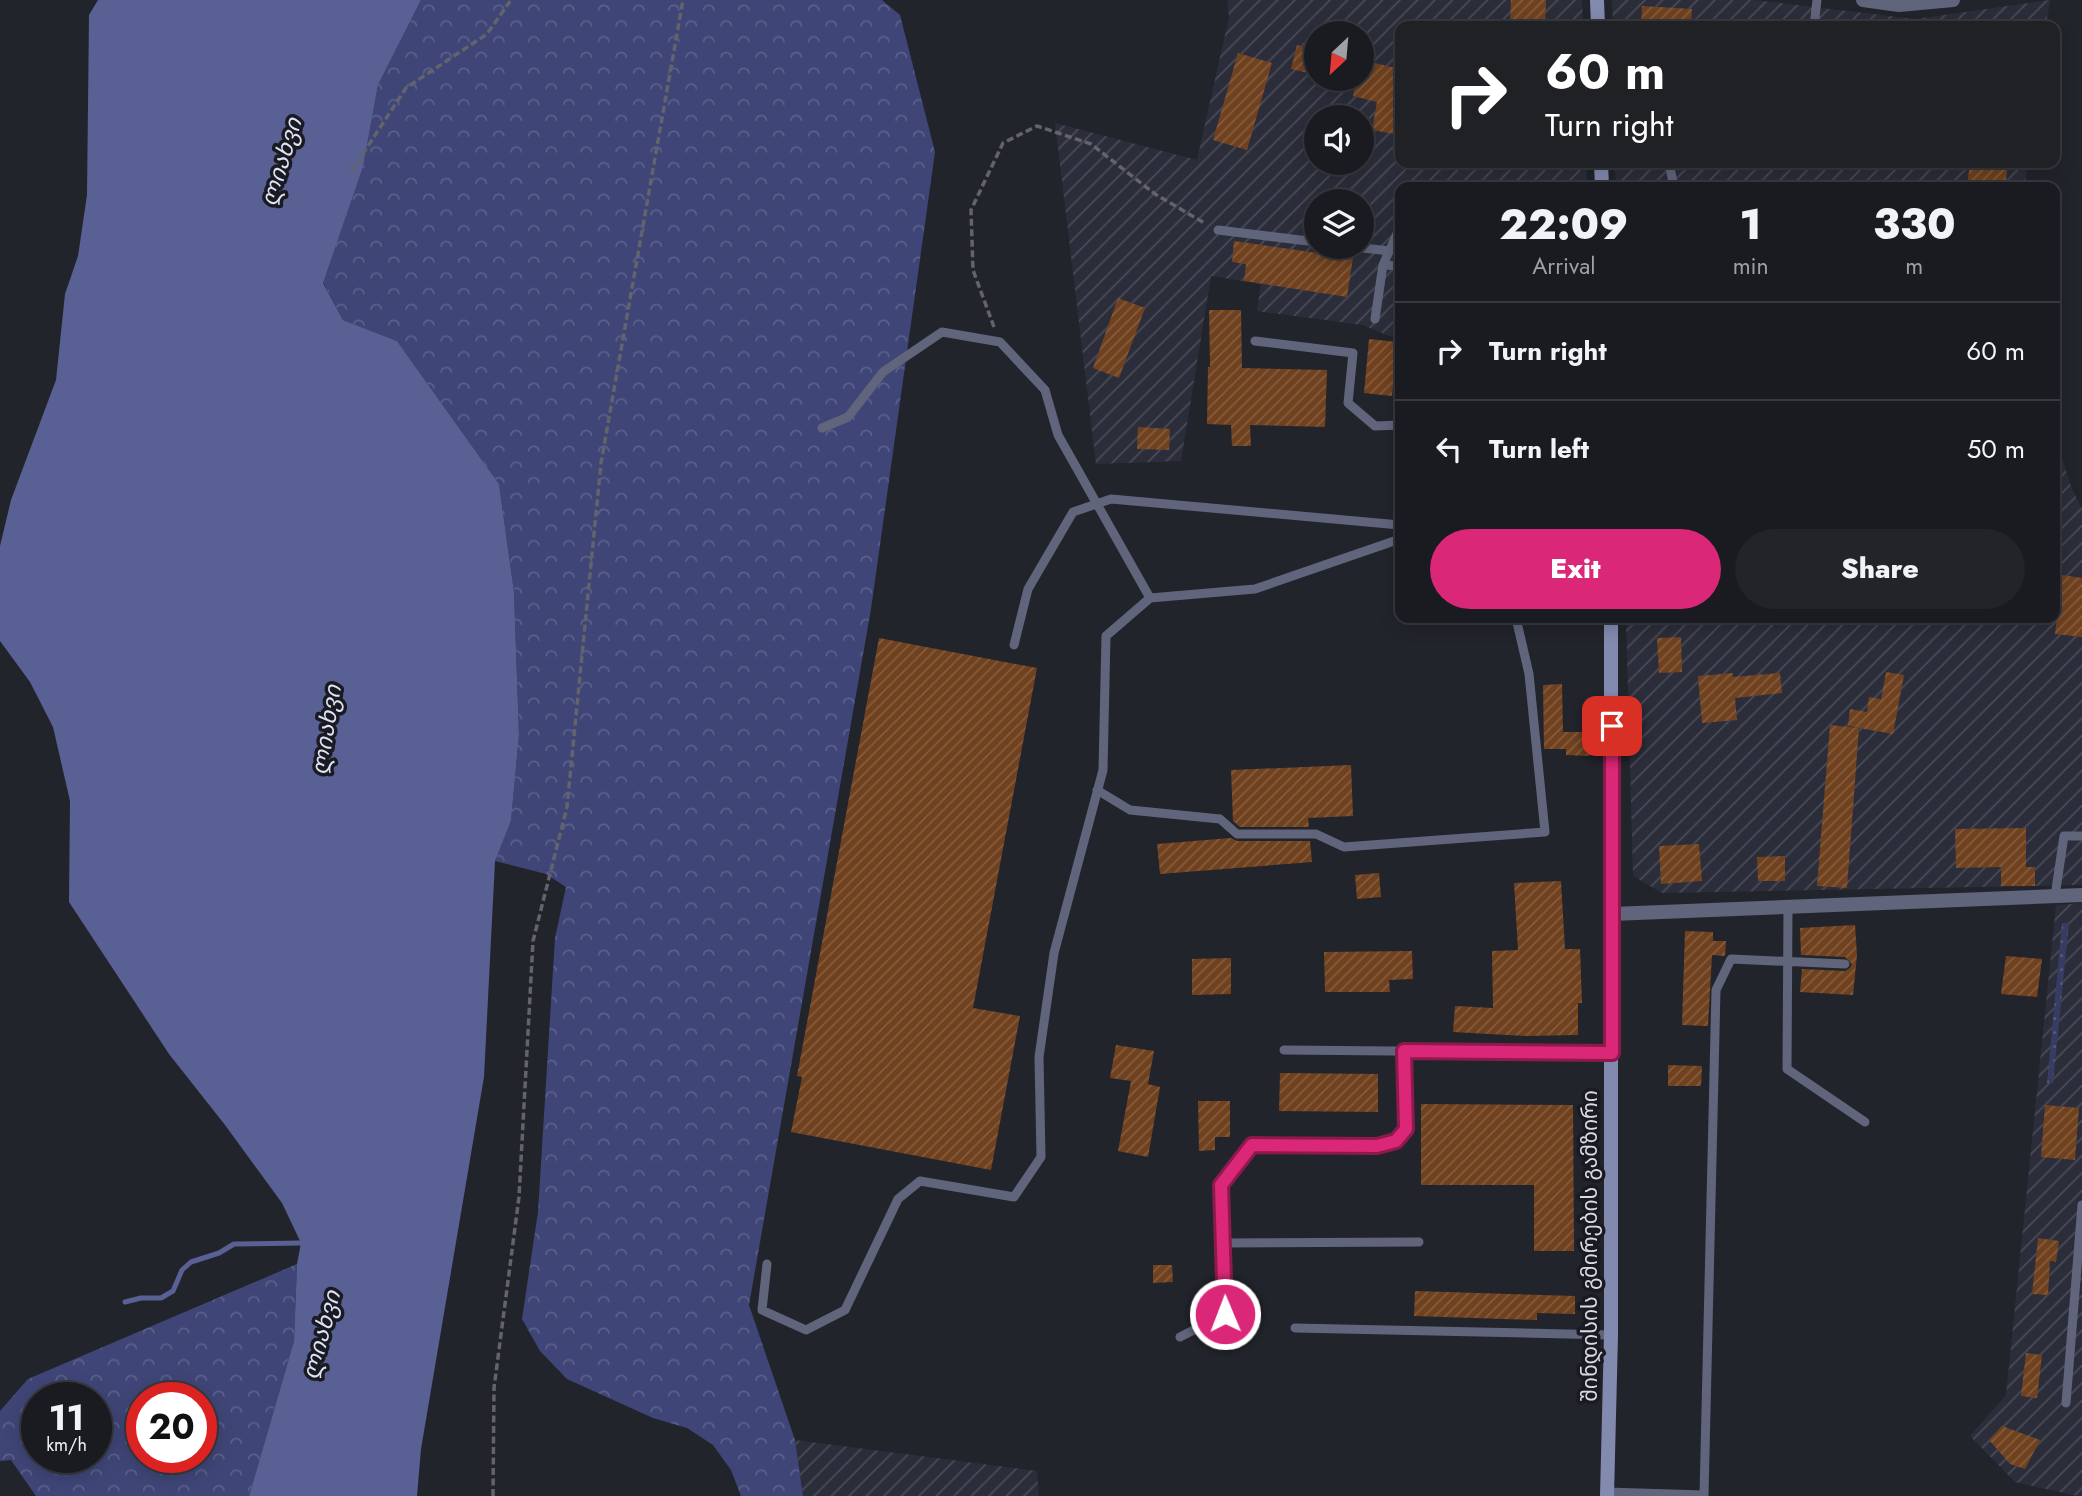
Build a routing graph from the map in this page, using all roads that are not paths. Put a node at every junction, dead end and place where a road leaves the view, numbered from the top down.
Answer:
1 (1597, 0) edge
2 (1817, 0) edge
3 (1863, 0) edge
4 (1953, 0) edge
5 (1598, 21) edge
6 (1815, 21) edge
7 (1218, 230) road end
8 (1395, 240) edge
9 (1304, 241) edge
10 (1374, 249) edge
11 (1390, 251) junction
12 (1383, 265) junction
13 (1395, 266) edge
14 (1375, 318) dead end
15 (1255, 341) dead end
16 (1395, 425) edge
17 (822, 428) dead end
18 (1096, 504) junction
19 (1395, 525) edge
20 (1395, 542) edge
21 (1150, 598) junction
22 (1517, 623) edge
23 (1611, 623) edge
24 (1014, 645) dead end
25 (1097, 790) junction
26 (2082, 836) edge
27 (2082, 895) edge
28 (2055, 896) junction
29 (1788, 907) junction
30 (1612, 914) junction
31 (1788, 962) junction
32 (1845, 964) dead end
33 (1284, 1050) dead end
34 (1404, 1051) junction
35 (1612, 1053) junction
36 (1866, 1122) dead end
37 (2082, 1205) edge
38 (1419, 1242) dead end
39 (1223, 1243) junction
40 (767, 1264) dead end
41 (1295, 1328) dead end
42 (1611, 1335) junction
43 (1180, 1337) dead end
44 (2066, 1403) dead end
45 (1607, 1494) edge

1 - 5 main road
2 - 6 lane
3 - 4 street
7 - 9 lane
8 - 11 lane
10 - 11 lane
11 - 12 lane
12 - 13 lane
12 - 14 lane
15 - 16 lane
17 - 18 lane
18 - 19 lane
18 - 21 lane
18 - 24 lane
20 - 21 lane
21 - 25 lane
22 - 25 lane
23 - 30 main road, შინდისის გმირების გამზირი
25 - 40 lane
26 - 28 lane
27 - 28 street
28 - 29 street
29 - 30 street
29 - 31 lane
30 - 35 main road, შინდისის გმირების გამზირი
31 - 32 lane
31 - 36 lane
31 - 45 lane
33 - 34 lane
34 - 35 lane
34 - 39 lane
35 - 42 main road, შინდისის გმირების გამზირი
37 - 44 lane
38 - 39 lane
39 - 43 lane
41 - 42 lane
42 - 45 main road, შინდისის გმირების გამზირი

